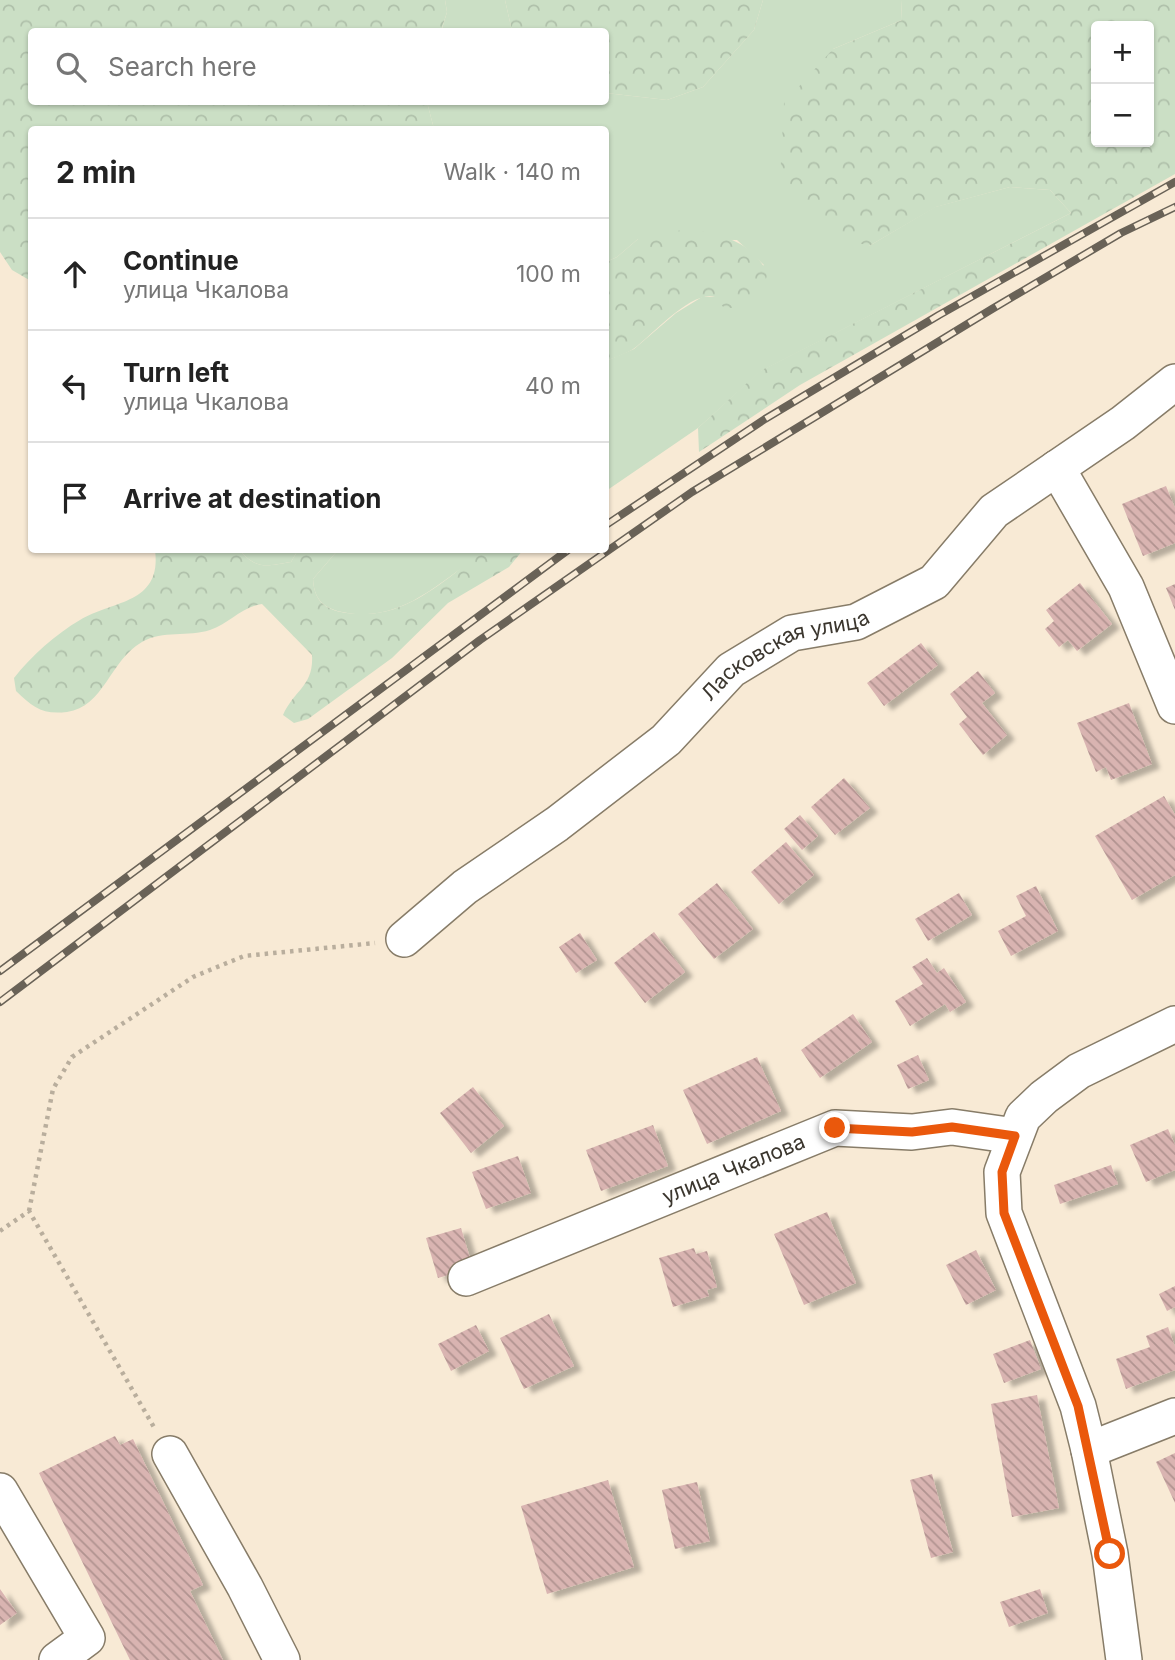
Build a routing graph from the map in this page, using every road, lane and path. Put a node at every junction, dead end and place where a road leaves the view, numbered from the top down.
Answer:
1 (1175, 382) edge
2 (1057, 468) junction
3 (1175, 706) edge
4 (404, 940) joint
5 (1175, 1024) edge
6 (1015, 1136) junction
7 (29, 1211) junction
8 (0, 1231) edge
9 (466, 1278) dead end
10 (1175, 1416) edge
11 (1089, 1450) junction
12 (170, 1454) joint
13 (0, 1491) edge
14 (57, 1660) edge
15 (282, 1660) edge
16 (1124, 1660) edge

1 - 2 street, Ласковская улица
2 - 3 street
2 - 4 street, Ласковская улица
4 - 7 path
5 - 6 street
6 - 9 street, улица Чкалова
6 - 11 street
7 - 8 path
7 - 12 path
10 - 11 street
11 - 16 street
12 - 15 street
13 - 14 street

